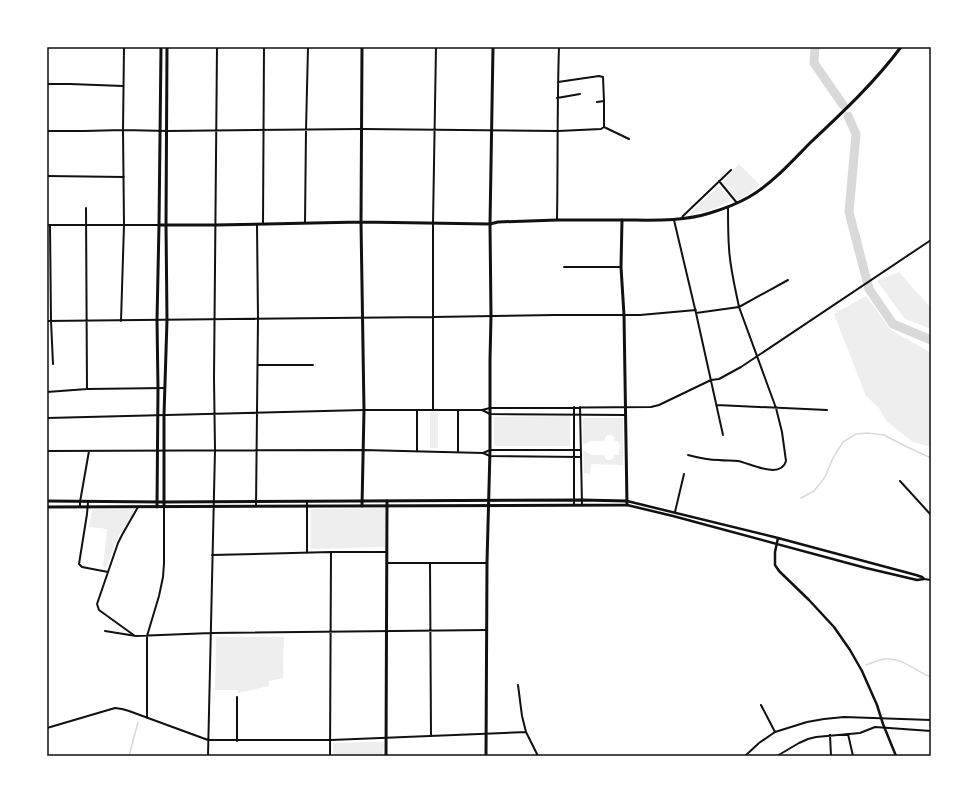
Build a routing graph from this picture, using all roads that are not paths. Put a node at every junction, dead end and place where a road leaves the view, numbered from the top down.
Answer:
1 (124, 47) edge
2 (161, 47) edge
3 (167, 47) edge
4 (217, 47) edge
5 (264, 47) edge
6 (308, 47) edge
7 (362, 47) edge
8 (436, 47) edge
9 (493, 47) edge
10 (559, 47) edge
11 (901, 47) edge
12 (558, 82) junction
13 (47, 84) edge
14 (123, 86) junction
15 (580, 94) dead end
16 (557, 98) junction
17 (604, 101) junction
18 (597, 102) dead end
19 (604, 127) junction
20 (123, 130) junction
21 (216, 130) junction
22 (263, 130) junction
23 (306, 130) junction
24 (362, 130) junction
25 (435, 130) junction
26 (47, 131) edge
27 (160, 131) junction
28 (167, 131) junction
29 (492, 131) junction
30 (558, 131) junction
31 (629, 139) dead end
32 (731, 170) dead end
33 (47, 176) edge
34 (124, 177) junction
35 (719, 181) junction
36 (737, 203) junction
37 (728, 207) junction
38 (86, 208) dead end
39 (682, 218) junction
40 (557, 220) junction
41 (622, 220) junction
42 (674, 220) junction
43 (361, 222) junction
44 (263, 223) junction
45 (305, 223) junction
46 (433, 223) junction
47 (86, 224) junction
48 (166, 224) junction
49 (257, 224) junction
50 (490, 224) junction
51 (49, 225) edge
52 (124, 225) junction
53 (159, 225) junction
54 (216, 225) junction
55 (931, 240) edge
56 (564, 267) dead end
57 (621, 267) junction
58 (788, 280) dead end
59 (739, 307) junction
60 (696, 311) junction
61 (624, 315) junction
62 (491, 316) junction
63 (363, 317) junction
64 (434, 317) junction
65 (258, 318) junction
66 (215, 319) junction
67 (86, 320) junction
68 (157, 320) junction
69 (167, 320) junction
70 (47, 321) edge
71 (51, 321) junction
72 (122, 321) junction
73 (757, 357) junction
74 (53, 364) dead end
75 (258, 365) junction
76 (313, 365) dead end
77 (711, 380) junction
78 (158, 388) junction
79 (165, 388) junction
80 (87, 390) junction
81 (47, 392) edge
82 (717, 406) junction
83 (574, 407) junction
84 (580, 407) junction
85 (626, 407) junction
86 (490, 408) junction
87 (776, 408) junction
88 (364, 410) junction
89 (417, 410) junction
90 (433, 410) junction
91 (458, 410) junction
92 (482, 410) junction
93 (827, 410) dead end
94 (257, 413) junction
95 (214, 414) junction
96 (490, 414) junction
97 (158, 415) junction
98 (164, 415) junction
99 (574, 415) junction
100 (580, 415) junction
101 (626, 415) junction
102 (47, 418) edge
103 (723, 434) dead end
104 (158, 450) junction
105 (163, 450) junction
106 (214, 450) junction
107 (256, 450) junction
108 (363, 450) junction
109 (490, 450) junction
110 (574, 450) junction
111 (581, 450) junction
112 (47, 451) edge
113 (89, 451) junction
114 (417, 452) junction
115 (458, 452) junction
116 (483, 453) junction
117 (688, 455) dead end
118 (490, 456) junction
119 (574, 457) junction
120 (581, 457) junction
121 (684, 474) dead end
122 (900, 480) dead end
123 (574, 500) junction
124 (582, 500) junction
125 (49, 501) edge
126 (256, 501) junction
127 (362, 501) junction
128 (387, 501) junction
129 (489, 501) junction
130 (627, 501) junction
131 (69, 502) junction
132 (80, 502) junction
133 (88, 502) junction
134 (157, 502) junction
135 (214, 502) junction
136 (308, 502) junction
137 (163, 505) junction
138 (489, 505) junction
139 (574, 505) junction
140 (582, 505) junction
141 (627, 505) junction
142 (308, 506) junction
143 (362, 506) junction
144 (387, 506) junction
145 (49, 507) edge
146 (69, 507) junction
147 (80, 507) junction
148 (88, 507) junction
149 (139, 507) junction
150 (157, 507) junction
151 (214, 507) junction
152 (256, 507) junction
153 (662, 509) junction
154 (675, 512) junction
155 (661, 513) junction
156 (931, 515) edge
157 (714, 522) junction
158 (713, 527) junction
159 (778, 538) junction
160 (777, 544) junction
161 (818, 549) junction
162 (331, 552) junction
163 (387, 552) junction
164 (307, 553) junction
165 (212, 555) junction
166 (817, 555) junction
167 (850, 558) junction
168 (387, 563) junction
169 (430, 563) junction
170 (487, 563) junction
171 (849, 563) junction
172 (868, 563) junction
173 (866, 568) junction
174 (108, 572) junction
175 (924, 579) junction
176 (931, 580) edge
177 (430, 630) junction
178 (487, 630) junction
179 (104, 631) dead end
180 (387, 631) junction
181 (331, 632) junction
182 (211, 633) junction
183 (136, 636) junction
184 (147, 636) junction
185 (518, 685) dead end
186 (237, 697) dead end
187 (761, 705) dead end
188 (147, 718) junction
189 (881, 718) junction
190 (931, 720) edge
191 (47, 728) edge
192 (885, 728) junction
193 (931, 731) edge
194 (526, 732) junction
195 (775, 732) junction
196 (486, 733) junction
197 (848, 734) junction
198 (830, 735) junction
199 (431, 736) junction
200 (386, 738) junction
201 (208, 740) junction
202 (331, 740) junction
203 (237, 741) junction
204 (782, 755) edge
205 (208, 756) edge
206 (330, 756) edge
207 (386, 756) edge
208 (486, 756) edge
209 (538, 756) edge
210 (745, 756) edge
211 (777, 756) edge
212 (831, 756) edge
213 (853, 756) edge
214 (896, 756) edge

1 - 14 street
2 - 27 main road
3 - 28 main road
4 - 21 street
5 - 22 street
6 - 23 street
7 - 24 main road
8 - 25 street
9 - 29 main road
10 - 12 street
11 - 36 main road
12 - 16 street
12 - 17 street
13 - 14 street
14 - 20 street
15 - 16 street
16 - 30 street
17 - 18 street
17 - 19 street
19 - 30 street
19 - 31 street
20 - 26 street
20 - 27 street
20 - 34 street
21 - 22 street
21 - 28 street
21 - 54 street
22 - 23 street
22 - 44 street
23 - 24 street
23 - 45 street
24 - 25 street
24 - 43 main road
25 - 29 street
25 - 46 street
27 - 28 street
27 - 53 main road
28 - 48 main road
29 - 30 street
29 - 50 main road
30 - 40 street
32 - 35 street
33 - 34 street
34 - 52 street
35 - 36 street
35 - 39 street
36 - 37 main road
37 - 39 main road
37 - 59 street
38 - 47 street
39 - 42 main road
40 - 41 main road
40 - 50 main road
41 - 42 main road
41 - 57 main road
42 - 60 street
43 - 45 main road
43 - 46 main road
43 - 63 main road
44 - 45 main road
44 - 49 main road
46 - 50 main road
46 - 64 street
47 - 51 street
47 - 52 street
47 - 67 street
48 - 53 main road
48 - 54 main road
48 - 69 main road
49 - 54 main road
49 - 65 street
50 - 62 main road
51 - 71 street
52 - 53 street
52 - 72 street
53 - 68 main road
54 - 66 street
55 - 73 street
56 - 57 street
57 - 61 main road
58 - 59 street
59 - 60 street
59 - 73 street
60 - 61 street
60 - 77 street
61 - 62 street
61 - 85 main road
62 - 64 street
62 - 86 main road
63 - 64 street
63 - 65 street
63 - 88 main road
64 - 90 street
65 - 66 street
65 - 75 street
66 - 69 street
66 - 95 street
67 - 71 street
67 - 72 street
67 - 80 street
68 - 69 street
68 - 72 street
68 - 78 main road
69 - 79 main road
70 - 71 street
71 - 74 street
73 - 77 street
73 - 87 street
75 - 76 street
75 - 94 street
77 - 82 street
77 - 85 street
78 - 79 street
78 - 80 street
78 - 97 main road
79 - 98 main road
80 - 81 street
82 - 87 street
82 - 103 street
83 - 84 street
83 - 86 street
83 - 99 street
84 - 85 street
84 - 100 street
85 - 101 main road
86 - 92 street
86 - 96 main road
87 - 93 street
87 - 117 street
88 - 89 street
88 - 94 street
88 - 108 main road
89 - 90 street
89 - 114 street
90 - 91 street
91 - 92 street
91 - 115 street
92 - 96 street
94 - 95 street
94 - 107 street
95 - 98 street
95 - 106 street
96 - 99 street
96 - 109 main road
97 - 98 street
97 - 102 street
97 - 104 main road
98 - 105 main road
99 - 100 street
99 - 110 street
100 - 101 street
100 - 111 street
101 - 130 main road
104 - 105 street
104 - 113 street
104 - 134 main road
105 - 106 street
105 - 137 main road
106 - 107 street
106 - 135 street
107 - 108 street
107 - 126 street
108 - 114 street
108 - 127 main road
109 - 110 street
109 - 116 street
109 - 118 main road
110 - 111 street
110 - 119 street
111 - 120 street
112 - 113 street
113 - 132 street
114 - 115 street
115 - 116 street
116 - 118 street
118 - 119 street
118 - 129 main road
119 - 120 street
119 - 123 street
120 - 124 street
121 - 154 street
122 - 156 street
123 - 124 main road
123 - 129 main road
123 - 139 street
124 - 130 main road
124 - 140 street
125 - 131 main road
125 - 145 main road
126 - 135 main road
126 - 136 main road
126 - 152 street
127 - 128 main road
127 - 136 main road
127 - 143 main road
128 - 129 main road
128 - 144 main road
129 - 138 main road
130 - 141 main road
130 - 153 street
131 - 132 main road
131 - 146 main road
132 - 133 main road
132 - 147 street
133 - 134 main road
133 - 148 street
134 - 137 main road
134 - 150 main road
135 - 137 main road
135 - 151 street
136 - 142 street
137 - 150 main road
137 - 151 main road
137 - 184 street
138 - 139 main road
138 - 144 main road
138 - 170 main road
139 - 140 main road
140 - 141 main road
141 - 155 street
142 - 143 main road
142 - 152 main road
142 - 164 street
143 - 144 main road
144 - 163 main road
145 - 146 main road
146 - 147 main road
147 - 148 main road
148 - 149 main road
148 - 174 street
149 - 150 main road
149 - 174 street
151 - 152 main road
151 - 165 street
153 - 154 street
153 - 155 street
154 - 157 street
155 - 158 street
157 - 158 street
157 - 159 street
158 - 160 street
159 - 160 street
159 - 161 street
160 - 166 street
160 - 189 street
161 - 166 street
161 - 167 street
162 - 163 street
162 - 164 street
162 - 181 street
163 - 168 main road
164 - 165 street
165 - 182 street
166 - 171 street
167 - 171 street
167 - 172 street
168 - 169 street
168 - 180 main road
169 - 170 street
169 - 177 street
170 - 178 main road
171 - 173 street
172 - 173 street
172 - 175 street
173 - 175 street
174 - 183 street
175 - 176 street
177 - 178 street
177 - 180 street
177 - 199 street
178 - 196 main road
179 - 183 street
180 - 181 street
180 - 200 main road
181 - 182 street
181 - 202 street
182 - 184 street
182 - 201 street
183 - 184 street
184 - 188 street
185 - 194 street
186 - 203 street
187 - 195 street
188 - 191 street
188 - 201 street
189 - 190 street
189 - 192 street
189 - 195 street
192 - 193 street
192 - 197 street
192 - 214 street
194 - 196 street
194 - 209 street
195 - 210 street
196 - 199 street
196 - 208 main road
197 - 198 street
197 - 213 street
198 - 204 street
198 - 212 street
199 - 200 street
200 - 202 street
200 - 207 main road
201 - 203 street
201 - 205 street
202 - 203 street
202 - 206 street
204 - 211 street

